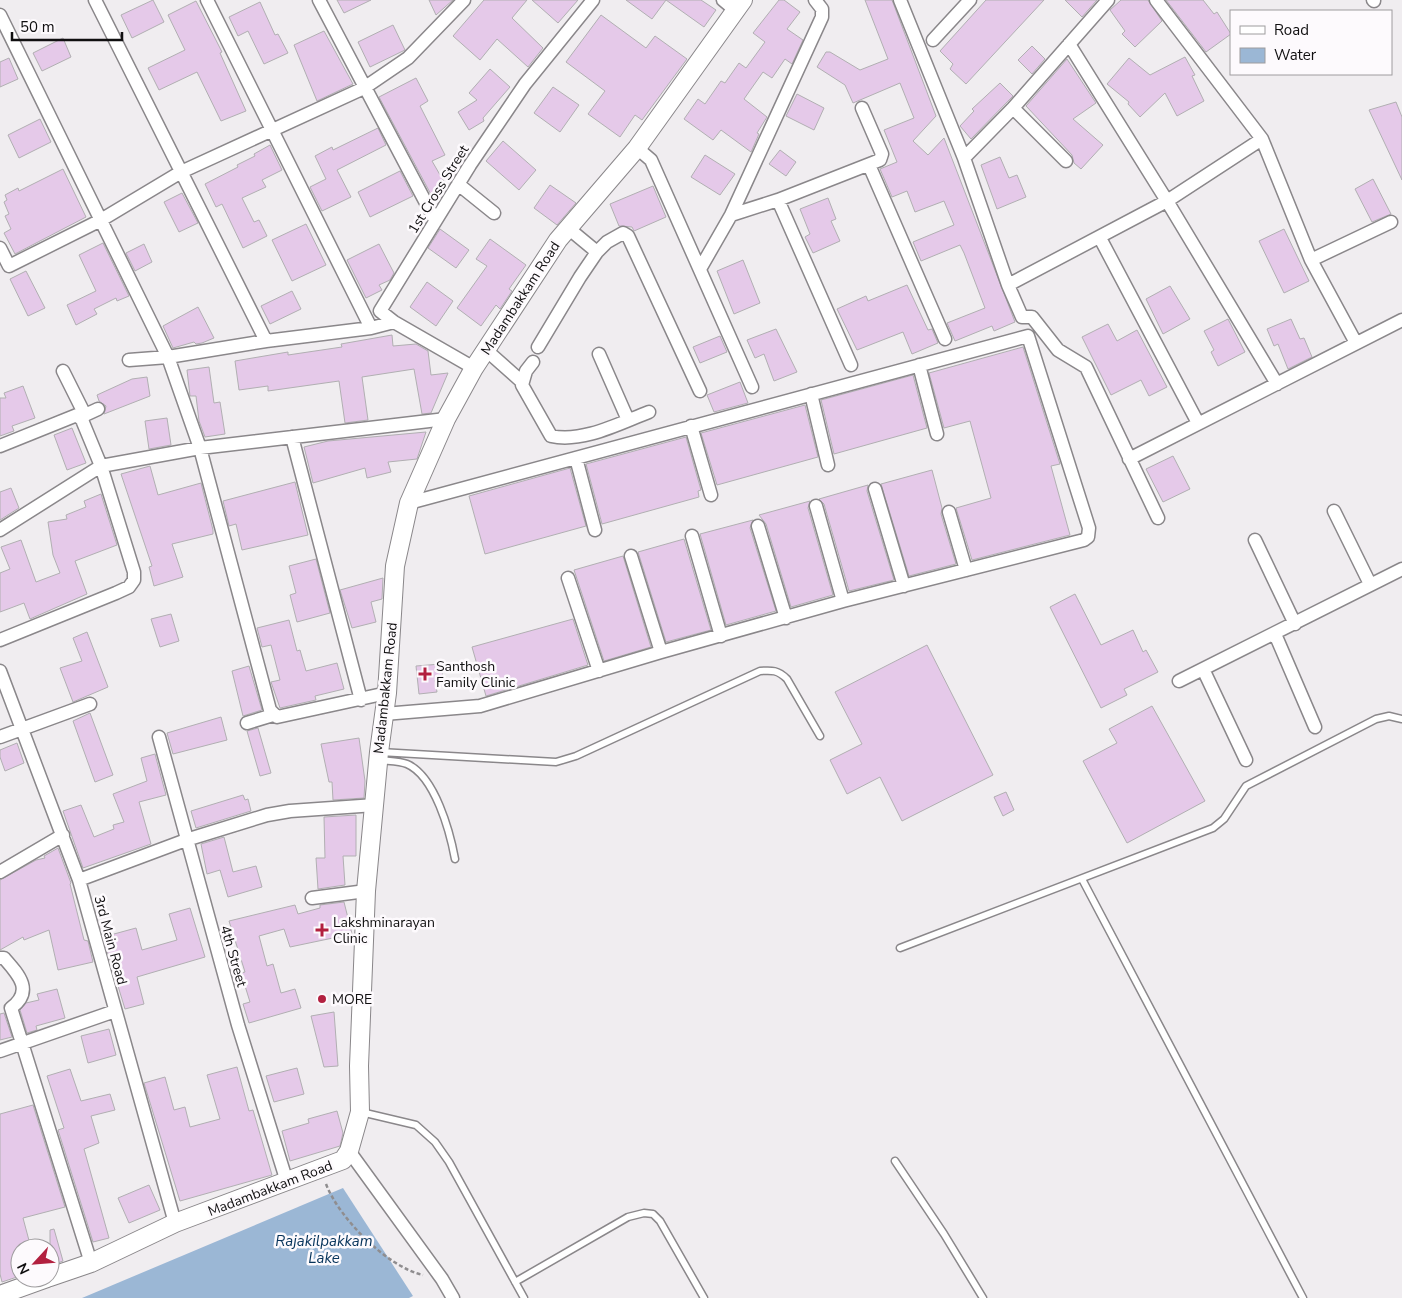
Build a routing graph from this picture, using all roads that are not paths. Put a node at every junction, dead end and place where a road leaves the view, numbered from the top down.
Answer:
1 (95, 0) edge
2 (208, 0) edge
3 (320, 0) edge
4 (464, 0) edge
5 (592, 0) edge
6 (815, 0) edge
7 (900, 0) edge
8 (970, 0) edge
9 (1108, 0) edge
10 (1156, 0) edge
11 (734, 4) edge
12 (0, 15) edge
13 (933, 40) dead end
14 (1069, 44) junction
15 (364, 88) junction
16 (862, 108) dead end
17 (1013, 108) junction
18 (272, 130) junction
19 (1262, 139) junction
20 (637, 148) junction
21 (964, 158) junction
22 (1066, 161) dead end
23 (869, 165) junction
24 (181, 172) junction
25 (458, 184) junction
26 (778, 200) junction
27 (1167, 201) junction
28 (494, 214) dead end
29 (731, 215) junction
30 (101, 220) junction
31 (435, 220) junction
32 (1391, 222) dead end
33 (568, 228) junction
34 (1100, 238) junction
35 (0, 248) edge
36 (598, 252) junction
37 (1311, 260) junction
38 (700, 269) junction
39 (1008, 285) junction
40 (362, 308) junction
41 (380, 311) junction
42 (1402, 320) edge
43 (394, 322) junction
44 (370, 328) junction
45 (945, 339) dead end
46 (266, 341) junction
47 (1356, 343) junction
48 (538, 347) dead end
49 (486, 350) junction
50 (599, 354) dead end
51 (168, 357) junction
52 (129, 360) dead end
53 (533, 362) dead end
54 (851, 365) dead end
55 (919, 365) junction
56 (474, 368) junction
57 (63, 371) dead end
58 (522, 382) junction
59 (1277, 384) junction
60 (752, 387) dead end
61 (700, 391) dead end
62 (811, 394) junction
63 (98, 409) dead end
64 (649, 412) dead end
65 (83, 418) junction
66 (446, 418) junction
67 (628, 420) junction
68 (1198, 423) junction
69 (691, 426) junction
70 (936, 434) dead end
71 (292, 437) junction
72 (0, 446) edge
73 (200, 448) junction
74 (576, 458) junction
75 (1129, 459) junction
76 (828, 465) dead end
77 (101, 466) junction
78 (875, 489) dead end
79 (711, 495) dead end
80 (409, 503) junction
81 (816, 506) dead end
82 (1334, 511) dead end
83 (949, 512) dead end
84 (1158, 518) dead end
85 (758, 526) dead end
86 (0, 530) edge
87 (595, 530) dead end
88 (692, 536) dead end
89 (1255, 540) dead end
90 (631, 556) dead end
91 (1402, 569) edge
92 (966, 570) junction
93 (568, 578) dead end
94 (1370, 584) junction
95 (904, 586) junction
96 (843, 601) junction
97 (786, 618) junction
98 (1295, 624) junction
99 (1275, 634) junction
100 (721, 636) junction
101 (0, 640) edge
102 (661, 652) junction
103 (1203, 669) junction
104 (0, 671) edge
105 (598, 671) junction
106 (1179, 681) dead end
107 (387, 693) junction
108 (361, 700) junction
109 (90, 704) dead end
110 (384, 714) junction
111 (273, 715) junction
112 (1402, 719) edge
113 (247, 723) dead end
114 (1315, 727) dead end
115 (23, 728) junction
116 (820, 736) dead end
117 (0, 737) edge
118 (159, 737) dead end
119 (378, 756) junction
120 (1246, 760) dead end
121 (375, 805) junction
122 (63, 836) junction
123 (186, 840) junction
124 (455, 859) dead end
125 (0, 872) edge
126 (1082, 879) junction
127 (79, 880) junction
128 (366, 890) junction
129 (312, 898) dead end
130 (900, 948) dead end
131 (0, 958) edge
132 (115, 1011) junction
133 (22, 1044) junction
134 (0, 1051) edge
135 (360, 1112) junction
136 (349, 1151) junction
137 (894, 1161) dead end
138 (287, 1182) junction
139 (175, 1223) junction
140 (91, 1263) junction
141 (60, 1273) edge
142 (515, 1282) junction
143 (19, 1288) edge
144 (0, 1295) edge
145 (453, 1298) edge
146 (524, 1298) edge
147 (704, 1298) edge
148 (983, 1298) edge
149 (1303, 1298) edge

1 - 24 street
2 - 18 street
3 - 15 street
4 - 15 street
5 - 25 street, 1st Cross Street
6 - 29 street
7 - 21 street
8 - 13 street
9 - 14 street
10 - 19 street
11 - 20 street, Madambakkam Road
12 - 30 street
14 - 17 street
14 - 27 street
15 - 18 street
15 - 31 street
16 - 23 street
17 - 21 street
17 - 22 street
18 - 24 street
18 - 40 street
19 - 27 street
19 - 37 street
20 - 33 street, Madambakkam Road
20 - 38 street
21 - 39 street
23 - 26 street
23 - 45 street
24 - 30 street
24 - 46 street
25 - 28 street
25 - 31 street, 1st Cross Street
26 - 29 street
26 - 54 street
27 - 34 street
27 - 59 street
29 - 38 street
30 - 35 street
30 - 51 street
31 - 41 street, 1st Cross Street
32 - 37 street
33 - 36 street
33 - 49 street, Madambakkam Road
34 - 39 street
34 - 68 street
36 - 48 street
36 - 61 street
37 - 47 street
38 - 60 street
39 - 75 street
40 - 41 street
40 - 44 street
41 - 43 street
42 - 47 street
43 - 44 street
43 - 56 street
44 - 46 street
46 - 51 street
47 - 59 street
49 - 56 street, Madambakkam Road
49 - 58 street
50 - 67 street
51 - 52 street
51 - 73 street
53 - 58 street
55 - 62 street
55 - 70 street
55 - 92 street
56 - 66 street, Madambakkam Road
57 - 65 street
58 - 67 street
59 - 68 street
62 - 69 street
62 - 76 street
63 - 65 street
64 - 67 street
65 - 72 street
65 - 77 street
66 - 71 street
66 - 80 street, Madambakkam Road
68 - 75 street
69 - 74 street
69 - 79 street
71 - 73 street
71 - 108 street
73 - 77 street
73 - 111 street
74 - 80 street
74 - 87 street
75 - 84 street
77 - 86 street
77 - 101 street
78 - 95 street
80 - 107 street, Madambakkam Road
81 - 96 street
82 - 94 street
83 - 92 street
85 - 97 street
88 - 100 street
89 - 98 street
90 - 102 street
91 - 94 street
92 - 95 street
93 - 105 street
94 - 98 street
95 - 96 street
96 - 97 street
97 - 100 street
98 - 99 street
99 - 103 street
99 - 114 street
100 - 102 street
102 - 105 street
103 - 106 street
103 - 120 street
104 - 115 street, 3rd Main Road
105 - 110 street
107 - 108 street
107 - 110 street, Madambakkam Road
108 - 111 street
109 - 115 street
110 - 119 street, Madambakkam Road
111 - 113 street
112 - 126 lane
115 - 117 street
115 - 122 street, 3rd Main Road
116 - 119 lane
118 - 123 street, 4th Street
119 - 121 street, Madambakkam Road
119 - 124 lane
121 - 123 street
121 - 128 street, Madambakkam Road
122 - 125 street
122 - 127 street, 3rd Main Road
123 - 127 street
123 - 138 street, 4th Street
126 - 130 lane
126 - 149 lane
127 - 132 street, 3rd Main Road
128 - 129 street
128 - 135 street, Madambakkam Road
131 - 133 street
132 - 133 street
132 - 139 street, 3rd Main Road
133 - 134 street
133 - 140 street
135 - 136 street, Madambakkam Road
135 - 142 lane
136 - 138 street, Madambakkam Road
136 - 145 street
137 - 148 lane
138 - 139 street, Madambakkam Road
139 - 140 street, Madambakkam Road
140 - 141 street, Madambakkam Road
142 - 146 lane
142 - 147 lane
143 - 144 street, Madambakkam Road

